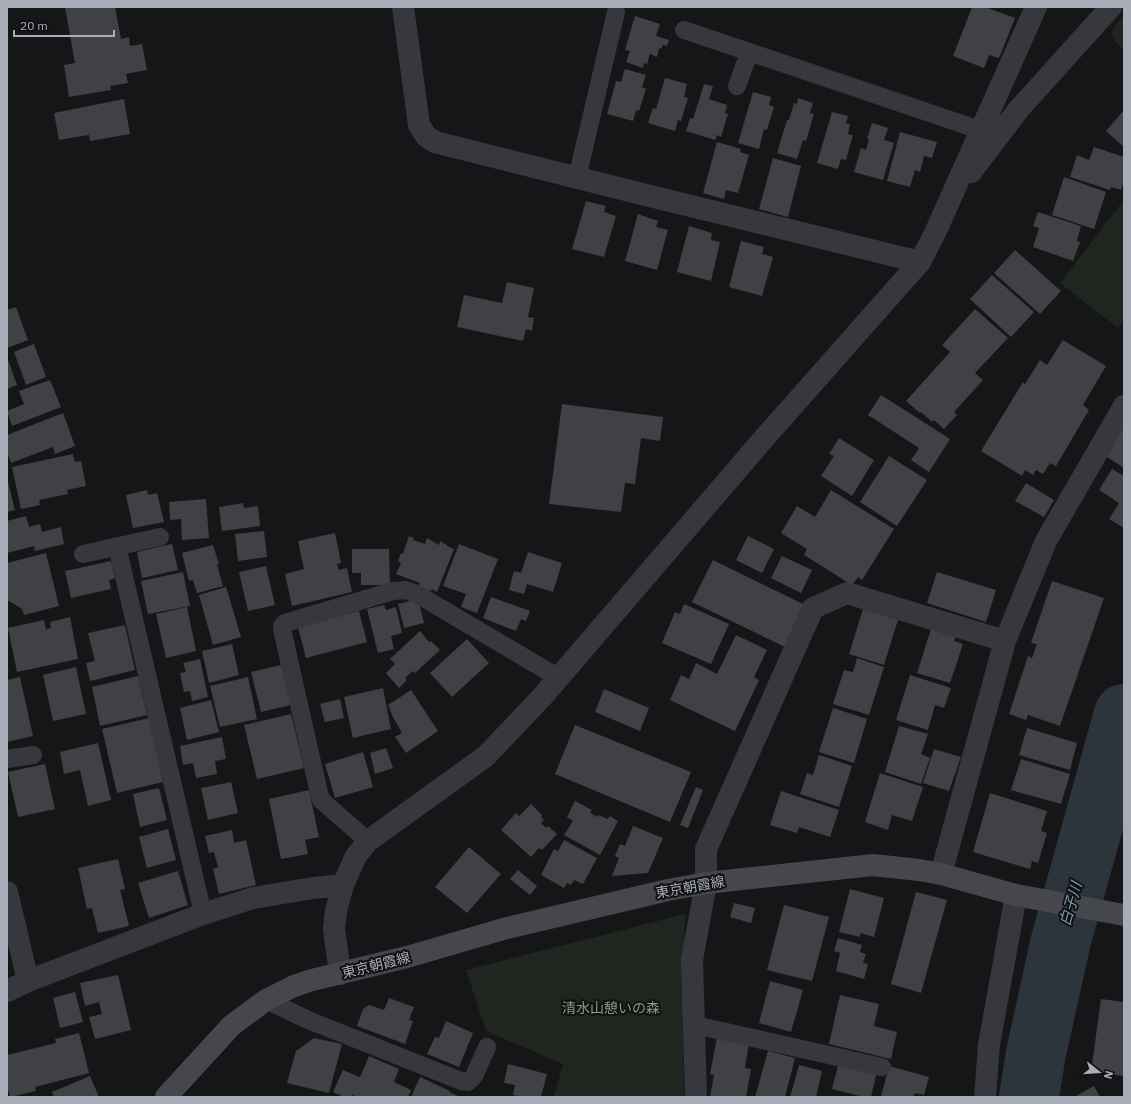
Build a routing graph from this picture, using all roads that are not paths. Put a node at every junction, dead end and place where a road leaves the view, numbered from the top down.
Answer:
1 (403, 7) edge
2 (1036, 7) edge
3 (1111, 7) edge
4 (616, 12) dead end
5 (684, 30) dead end
6 (749, 53) junction
7 (737, 86) dead end
8 (980, 130) junction
9 (577, 178) junction
10 (950, 200) junction
11 (920, 262) junction
12 (1124, 406) edge
13 (160, 537) dead end
14 (117, 546) junction
15 (83, 554) dead end
16 (1005, 642) junction
17 (559, 678) junction
18 (33, 755) dead end
19 (7, 760) edge
20 (368, 841) junction
21 (940, 874) junction
22 (706, 883) junction
23 (343, 885) junction
24 (7, 892) edge
25 (1016, 895) junction
26 (1114, 913) edge
27 (203, 914) junction
28 (340, 974) junction
29 (28, 982) junction
30 (7, 991) edge
31 (266, 1000) junction
32 (695, 1025) junction
33 (487, 1047) dead end
34 (882, 1067) dead end
35 (166, 1097) edge
36 (696, 1097) edge
37 (985, 1097) edge

1 - 9 street
2 - 8 street
3 - 10 street
4 - 9 lane
5 - 6 lane
6 - 7 lane
6 - 8 lane
8 - 10 street
9 - 11 street
10 - 11 street
11 - 17 street
12 - 16 street
13 - 14 lane
14 - 15 lane
14 - 27 lane
16 - 21 street
16 - 22 street
17 - 20 street
17 - 20 lane
18 - 19 lane
20 - 23 street
21 - 22 main road, 東京朝霞線
21 - 25 main road, 東京朝霞線
22 - 28 main road, 東京朝霞線
22 - 32 street
23 - 27 street
23 - 28 street
24 - 29 street
25 - 26 main road, 東京朝霞線
25 - 37 street
27 - 29 street
28 - 31 main road, 東京朝霞線
29 - 30 street
31 - 33 lane
31 - 35 main road, 東京朝霞線
32 - 34 lane
32 - 36 street

